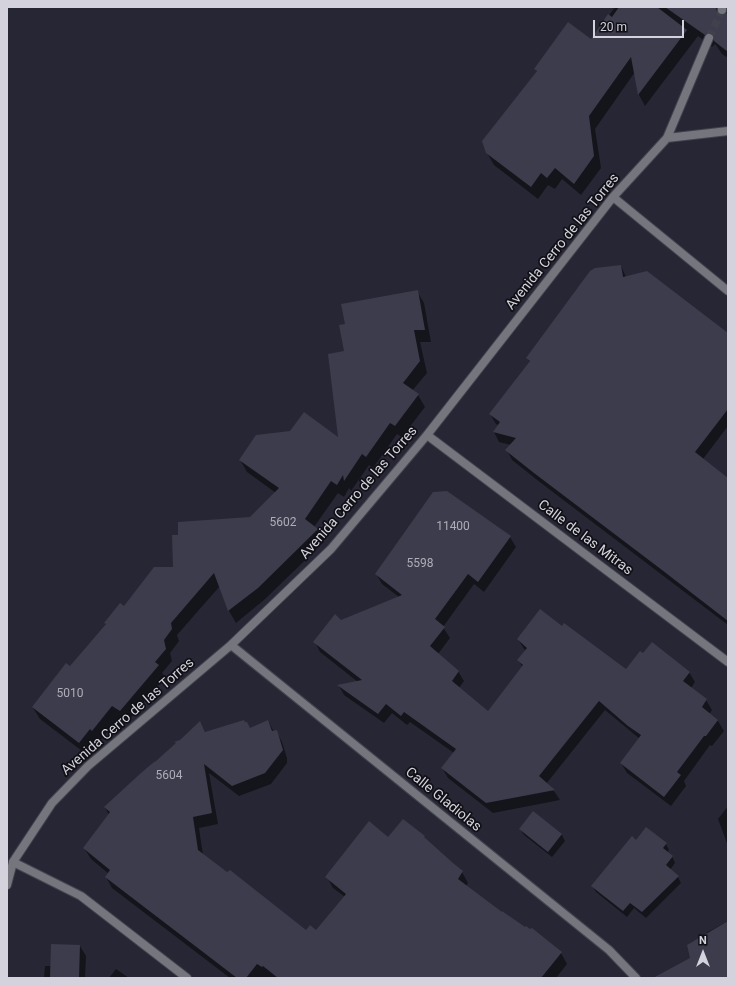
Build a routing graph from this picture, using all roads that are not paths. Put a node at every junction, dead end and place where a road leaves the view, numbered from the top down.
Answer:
1 (709, 38) tunnel mouth
2 (728, 131) edge
3 (667, 138) junction
4 (613, 197) junction
5 (728, 291) edge
6 (427, 435) junction
7 (231, 645) junction
8 (728, 662) edge
9 (13, 862) junction
10 (7, 885) edge
11 (187, 978) edge
12 (636, 978) edge

1 - 3 street, Avenida Cerro de las Torres
2 - 3 street
3 - 4 street, Avenida Cerro de las Torres
4 - 5 street
4 - 6 street, Avenida Cerro de las Torres
6 - 7 street, Avenida Cerro de las Torres
6 - 8 street, Calle de las Mitras
7 - 9 street, Avenida Cerro de las Torres
7 - 12 street, Calle Gladiolas
9 - 10 street, Avenida Cerro de las Torres
9 - 11 street

